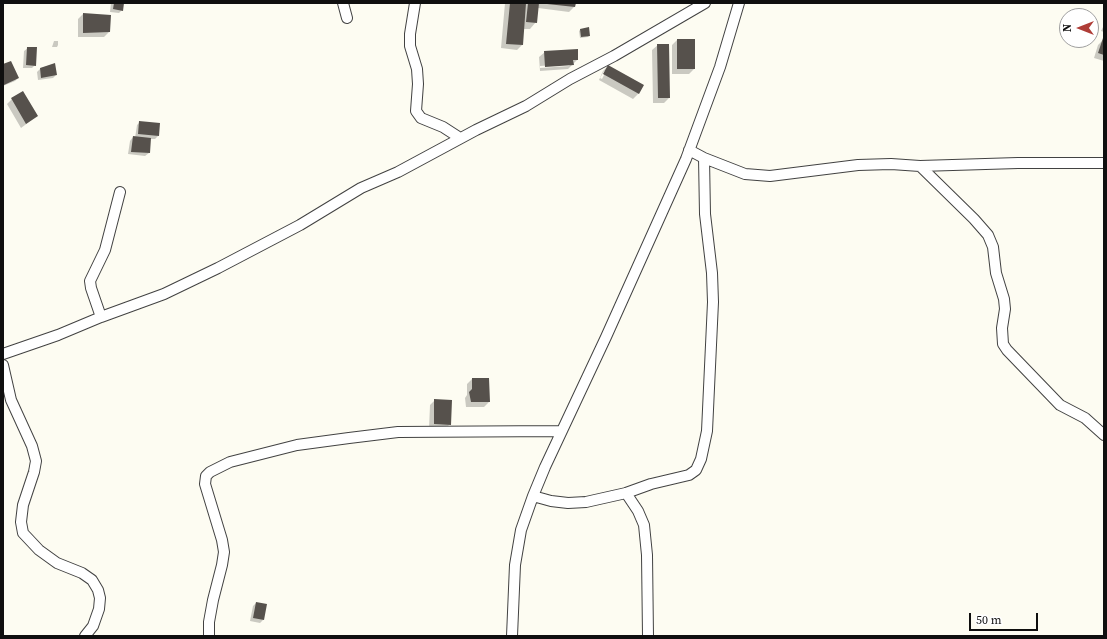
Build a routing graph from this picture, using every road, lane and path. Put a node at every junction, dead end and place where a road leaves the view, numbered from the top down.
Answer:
1 (343, 3) edge
2 (415, 3) edge
3 (704, 3) edge
4 (739, 3) edge
5 (347, 18) dead end
6 (460, 138) junction
7 (689, 150) junction
8 (704, 158) junction
9 (1104, 163) edge
10 (920, 166) junction
11 (120, 192) dead end
12 (101, 317) junction
13 (3, 354) edge
14 (3, 365) edge
15 (561, 431) junction
16 (1104, 435) edge
17 (626, 493) junction
18 (533, 496) junction
19 (84, 636) edge
20 (209, 636) edge
21 (512, 636) edge
22 (648, 636) edge

1 - 5 street
2 - 6 street
3 - 6 street
4 - 7 street
6 - 12 street
7 - 8 street
7 - 15 street
8 - 10 street
8 - 17 street
9 - 10 street
10 - 16 street
11 - 12 street
12 - 13 street
14 - 19 street
15 - 18 street
15 - 20 street
17 - 18 street
17 - 22 street
18 - 21 street

